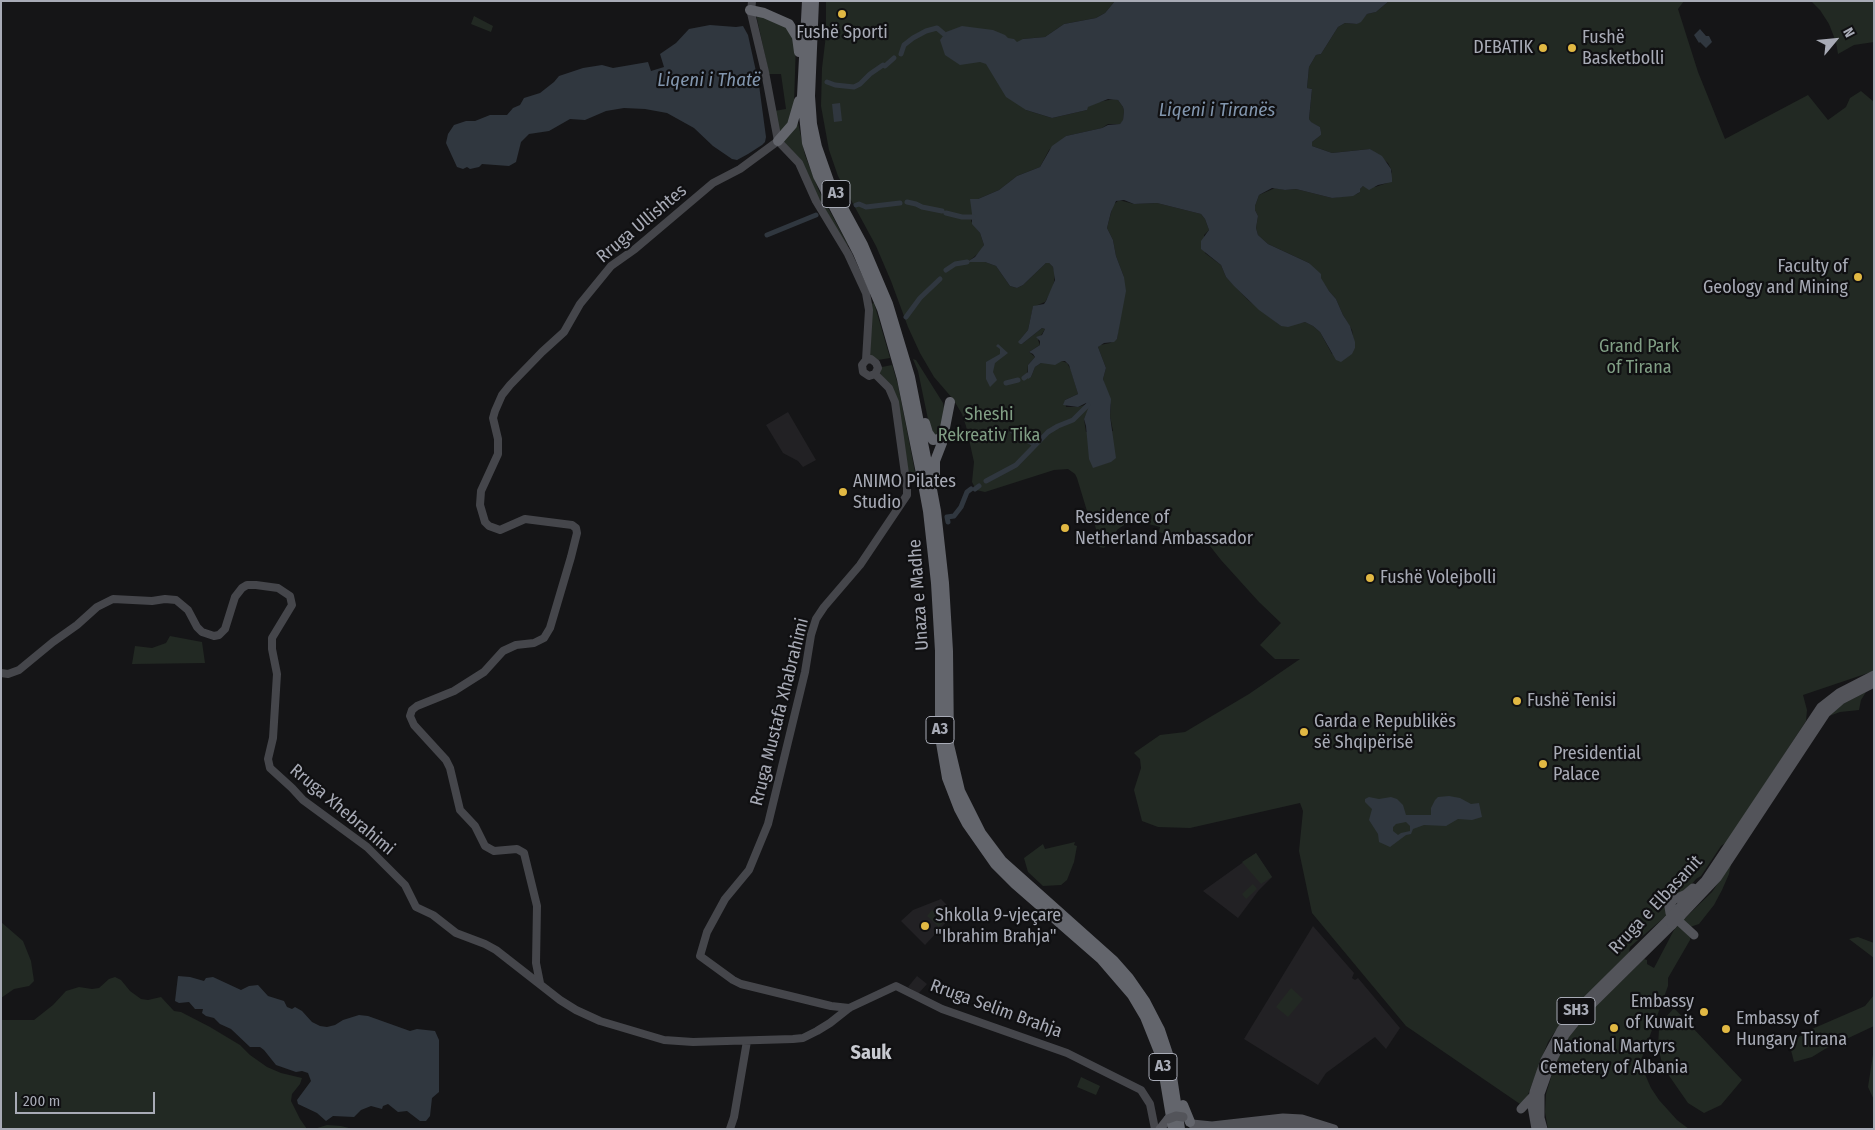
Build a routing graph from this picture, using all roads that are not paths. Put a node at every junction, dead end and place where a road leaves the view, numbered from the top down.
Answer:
1 (806, 1) edge
2 (814, 1) edge
3 (751, 6) edge
4 (802, 94) junction
5 (778, 141) junction
6 (866, 360) junction
7 (875, 374) junction
8 (911, 382) junction
9 (950, 402) dead end
10 (944, 434) junction
11 (934, 502) junction
12 (1, 673) edge
13 (1874, 676) edge
14 (1874, 684) edge
15 (1715, 867) junction
16 (1679, 914) junction
17 (1670, 923) junction
18 (1694, 935) dead end
19 (1122, 969) junction
20 (540, 984) junction
21 (849, 1008) junction
22 (747, 1041) junction
23 (1534, 1094) junction
24 (1521, 1109) dead end
25 (1151, 1110) junction
26 (1298, 1112) dead end
27 (1258, 1119) junction
28 (1190, 1123) edge
29 (1166, 1124) edge
30 (730, 1129) edge
31 (1155, 1129) edge
32 (1180, 1129) edge
33 (1237, 1129) edge
34 (1314, 1129) edge
35 (1334, 1129) edge
36 (1536, 1129) edge
37 (1543, 1129) edge

1 - 4 highway, Unaza e Madhe / A3
2 - 8 highway, Unaza e Madhe / A3
3 - 4 highway
3 - 5 street
4 - 5 highway
4 - 29 highway, Unaza e Madhe / A3
5 - 6 street
5 - 20 street, Rruga Ullishtes
6 - 7 street
6 - 7 street
7 - 21 street, Rruga Mustafa Xhabrahimi
8 - 10 highway
8 - 11 highway, Unaza e Madhe / A3
9 - 10 highway
10 - 11 highway
11 - 19 highway, Unaza e Madhe / A3
12 - 20 street, Rruga Xhebrahimi
13 - 15 main road, Rruga e Elbasanit / SH3
14 - 16 main road, Rruga e Elbasanit / SH3
15 - 16 main road, Rruga e Elbasanit / SH3
15 - 18 main road
16 - 17 main road, Rruga e Elbasanit / SH3, bridge
17 - 23 main road, Rruga e Elbasanit / SH3
17 - 37 main road, Rruga e Elbasanit / SH3
19 - 28 highway
19 - 32 highway, Unaza e Madhe / A3
20 - 22 street, Rruga Selim Brahja
21 - 22 street, Rruga Selim Brahja
21 - 25 street, Rruga Selim Brahja
22 - 30 street
23 - 24 main road
23 - 36 main road, Rruga e Elbasanit / SH3
25 - 29 street, Rruga Selim Brahja
25 - 31 street, Rruga Selim Brahja
26 - 27 main road
27 - 28 main road
27 - 35 main road
28 - 29 main road, bridge
33 - 34 main road

